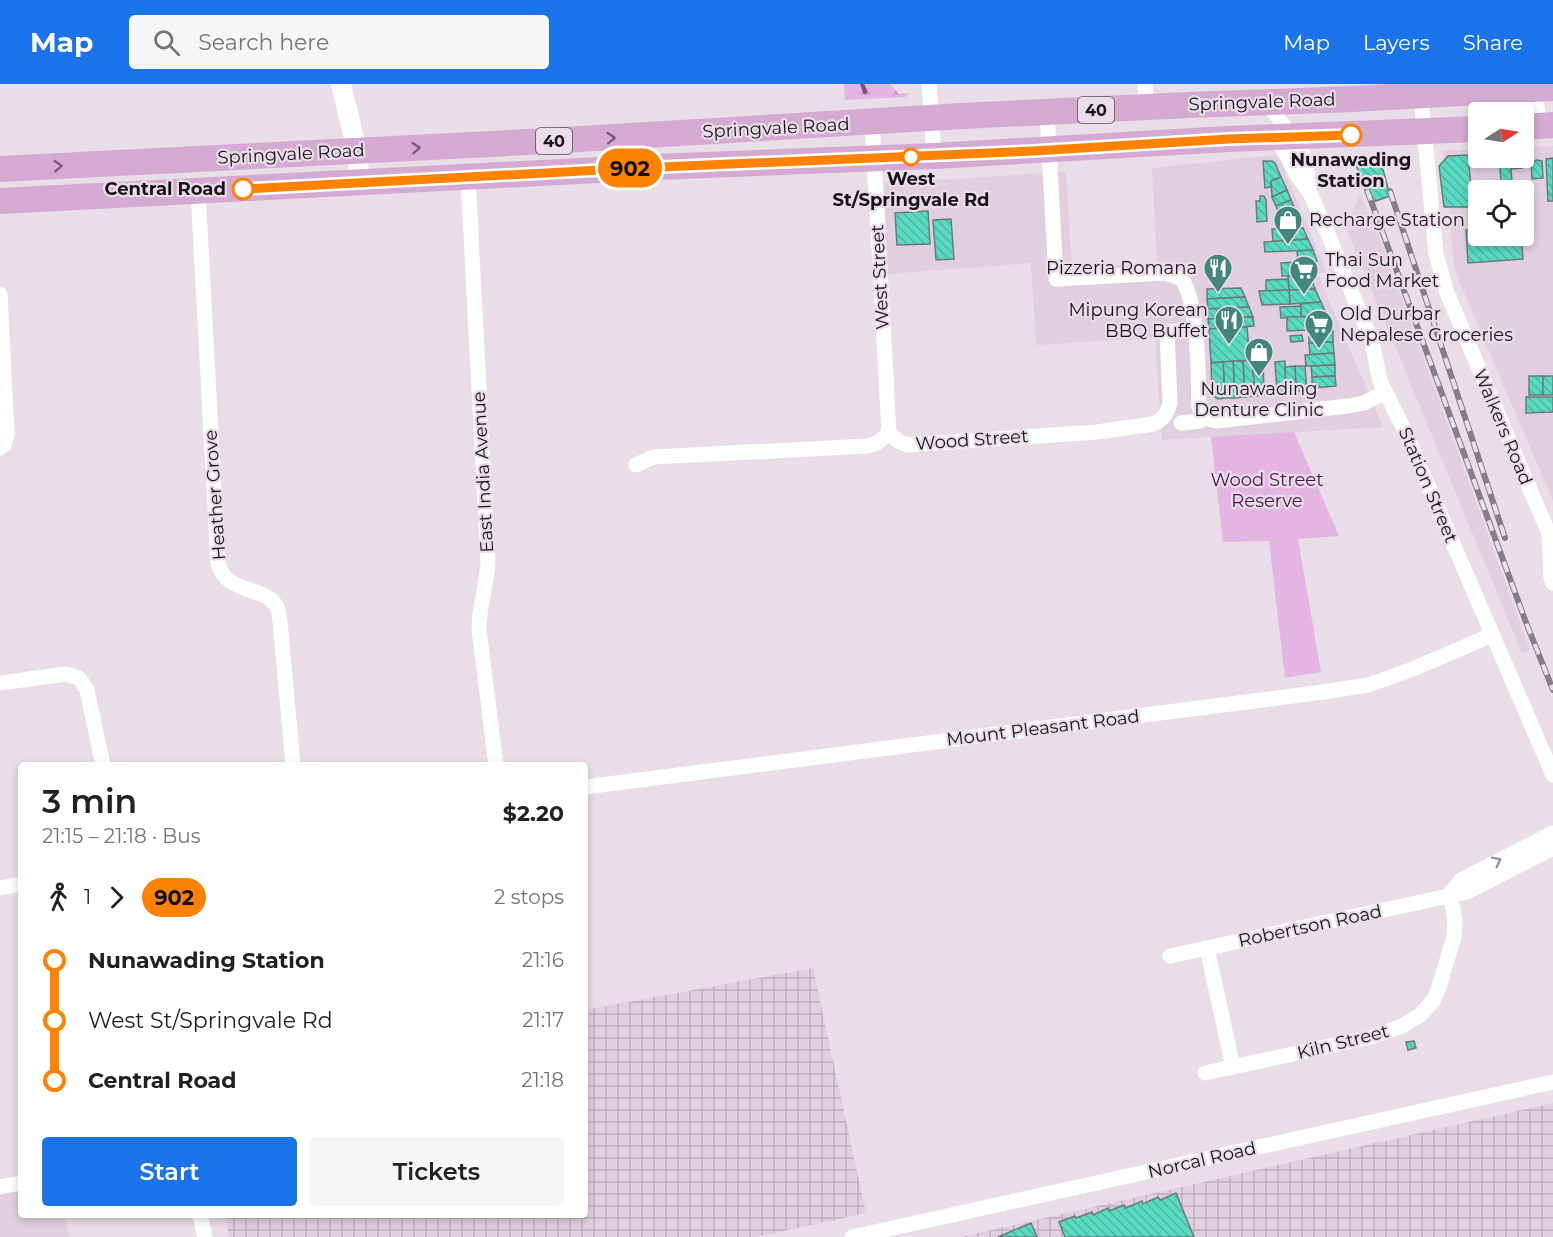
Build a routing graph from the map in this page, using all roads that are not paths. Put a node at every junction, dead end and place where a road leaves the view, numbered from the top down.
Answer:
1 (341, 84) edge
2 (929, 84) edge
3 (1539, 87) edge
4 (1378, 91) edge
5 (1355, 92) edge
6 (1146, 95) edge
7 (1420, 96) junction
8 (1267, 102) junction
9 (1047, 112) junction
10 (931, 118) junction
11 (872, 122) junction
12 (1539, 126) edge
13 (1468, 129) edge
14 (1424, 131) junction
15 (1285, 137) junction
16 (1049, 150) junction
17 (357, 151) junction
18 (934, 156) junction
19 (874, 159) junction
20 (0, 170) edge
21 (468, 177) junction
22 (360, 183) junction
23 (198, 191) junction
24 (0, 201) edge
25 (0, 294) edge
26 (1194, 329) junction
27 (1385, 392) junction
28 (1205, 418) junction
29 (1181, 423) dead end
30 (889, 433) junction
31 (0, 448) edge
32 (636, 465) dead end
33 (1553, 583) edge
34 (1492, 635) junction
35 (0, 683) edge
36 (102, 762) edge
37 (292, 762) edge
38 (496, 762) edge
39 (1553, 775) edge
40 (588, 787) edge
41 (1553, 833) edge
42 (1553, 848) edge
43 (18, 885) edge
44 (0, 888) edge
45 (1450, 894) junction
46 (1207, 948) junction
47 (1170, 956) dead end
48 (1233, 1067) junction
49 (1205, 1073) dead end
50 (1553, 1082) edge
51 (18, 1184) edge
52 (0, 1187) edge
53 (201, 1218) edge
54 (205, 1237) edge
55 (852, 1237) edge

1 - 17 street
2 - 10 street
3 - 7 highway, Springvale Road / 40
3 - 12 street
4 - 5 highway, Springvale Road / 40
4 - 7 highway, Springvale Road / 40
5 - 8 highway, Springvale Road / 40
6 - 8 highway, Springvale Road / 40
6 - 9 highway, Springvale Road / 40
7 - 14 street, Walkers Road
8 - 15 street, Station Street
9 - 10 highway, Springvale Road / 40
9 - 16 street
10 - 11 highway, Springvale Road / 40
10 - 18 street
17 -> 11 highway, Springvale Road / 40
11 - 19 street, West Street
13 - 14 highway, Springvale Road / 40
14 - 15 highway, Springvale Road / 40
14 - 33 street, Walkers Road
15 - 16 highway, Springvale Road / 40
15 - 27 street, Station Street
16 - 18 highway, Springvale Road / 40
16 - 26 street
20 -> 17 highway, Springvale Road / 40
17 - 22 street
18 - 19 highway, Springvale Road / 40
19 - 21 highway, Springvale Road / 40
19 - 30 street, West Street
21 - 22 highway, Springvale Road / 40
21 - 38 street, East India Avenue
22 - 23 highway, Springvale Road / 40
23 - 24 highway, Springvale Road / 40
23 - 37 street, Heather Grove
25 - 31 street
26 - 28 street
26 - 30 street, Wood Street
27 - 28 street
27 - 34 street, Station Street
28 - 29 street
30 - 32 street, Wood Street
34 - 39 street, Station Street
34 - 40 street, Mount Pleasant Road
35 - 36 street
45 -> 41 street
42 - 45 street, Robertson Road
43 - 44 street
45 - 46 street, Robertson Road
45 - 48 street, Kiln Street
46 - 47 street, Robertson Road
46 - 48 street
48 - 49 street, Kiln Street
50 - 55 street, Norcal Road
51 - 52 street
53 - 54 street

